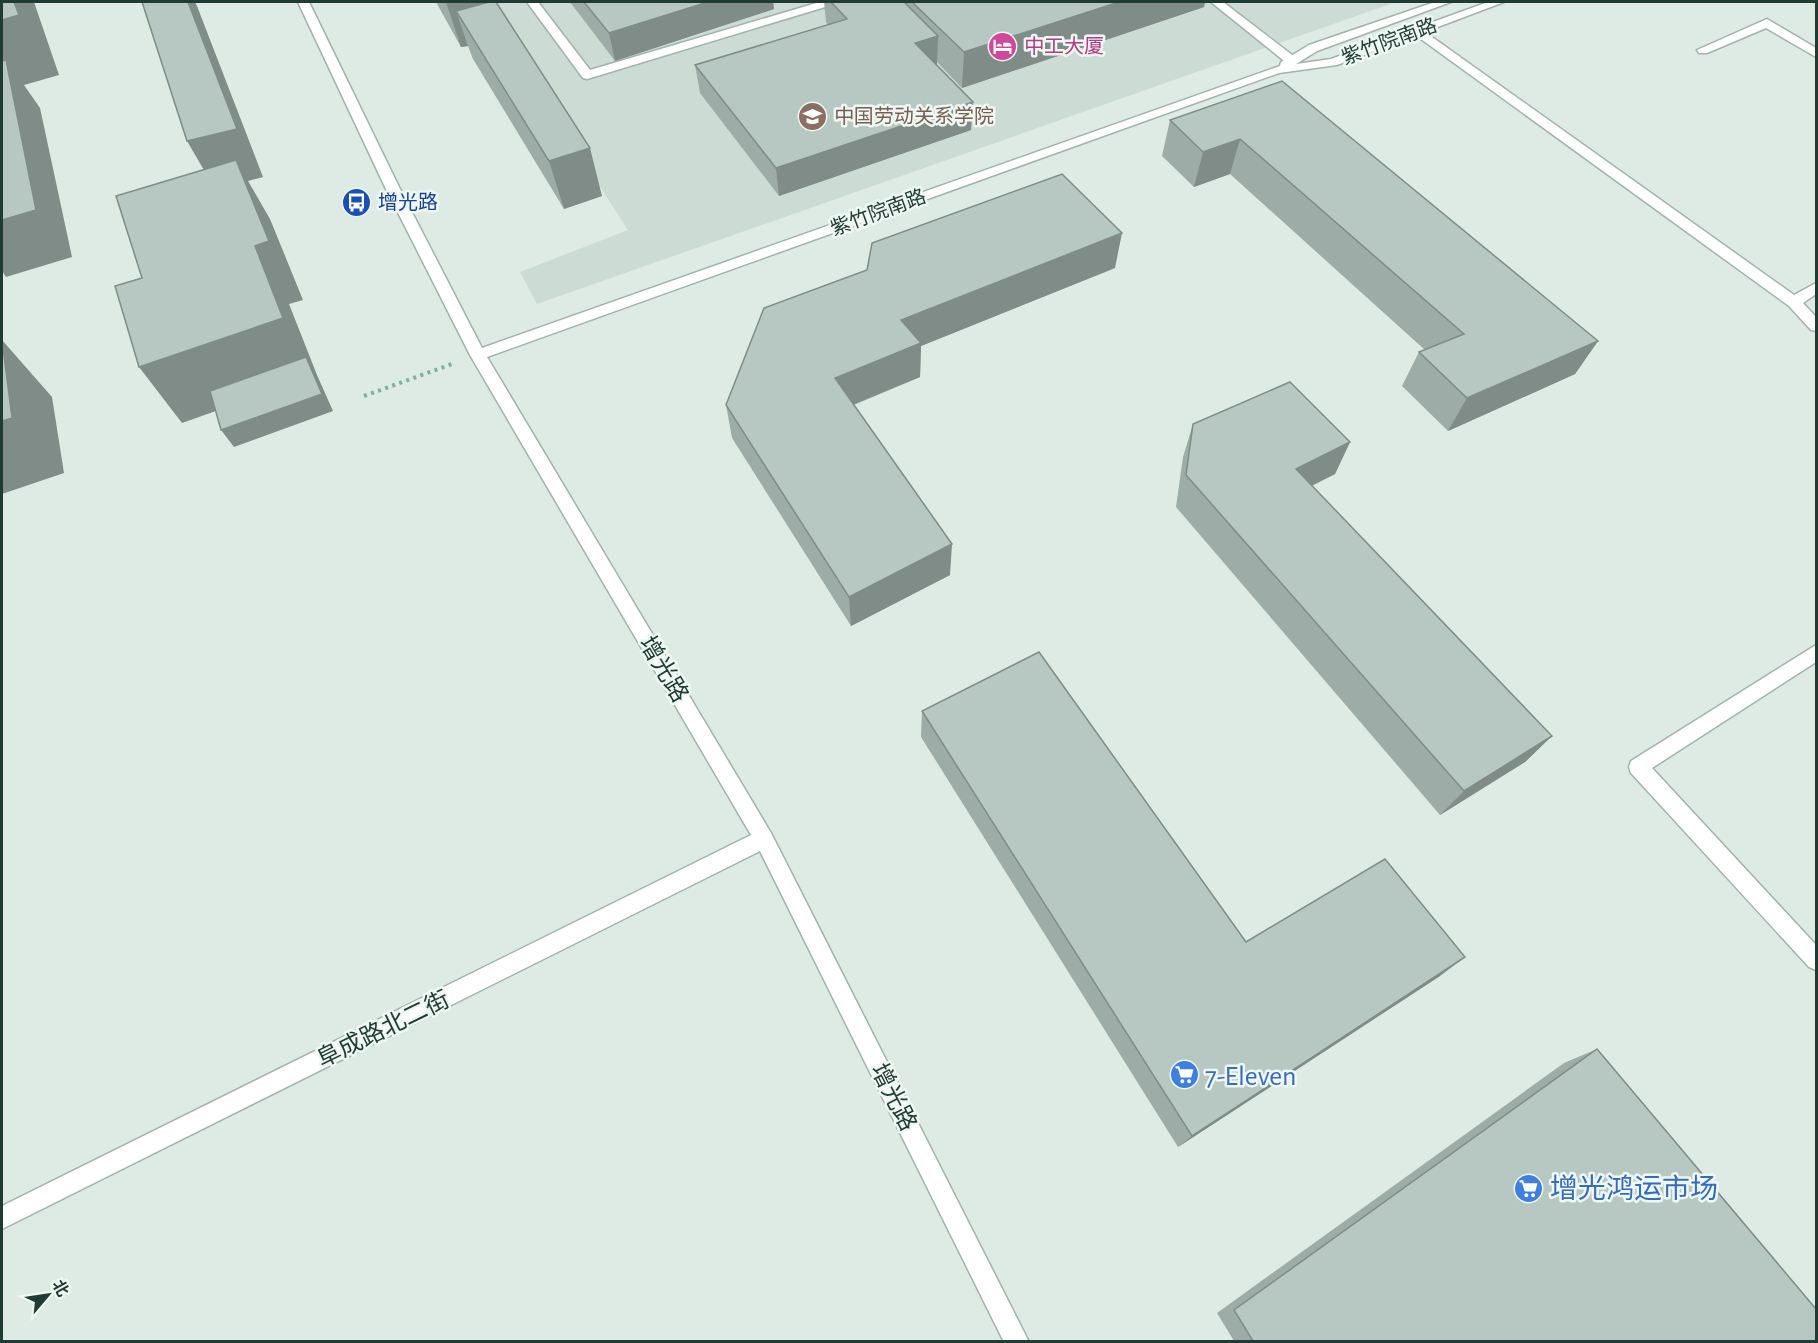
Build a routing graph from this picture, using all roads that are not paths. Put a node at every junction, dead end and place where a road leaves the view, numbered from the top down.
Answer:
1 (303, 2) edge
2 (532, 2) edge
3 (831, 2) edge
4 (1216, 2) edge
5 (1444, 2) edge
6 (1498, 2) edge
7 (1418, 31) junction
8 (1703, 50) dead end
9 (1816, 53) edge
10 (1292, 61) junction
11 (1277, 70) junction
12 (1816, 288) edge
13 (1794, 302) junction
14 (1816, 326) edge
15 (478, 355) junction
16 (1816, 653) edge
17 (764, 839) junction
18 (1816, 960) edge
19 (2, 1218) edge
20 (1017, 1341) edge

1 - 15 street, 增光路
2 - 3 street
4 - 10 street
5 - 10 street, 紫竹院南路
6 - 7 street, 紫竹院南路
7 - 11 street, 紫竹院南路
7 - 13 street
8 - 9 street
10 - 11 street, 紫竹院南路
11 - 15 street, 紫竹院南路
12 - 13 street
13 - 14 street
15 - 17 street, 增光路
16 - 18 street
17 - 19 street, 阜成路北二街
17 - 20 street, 增光路

